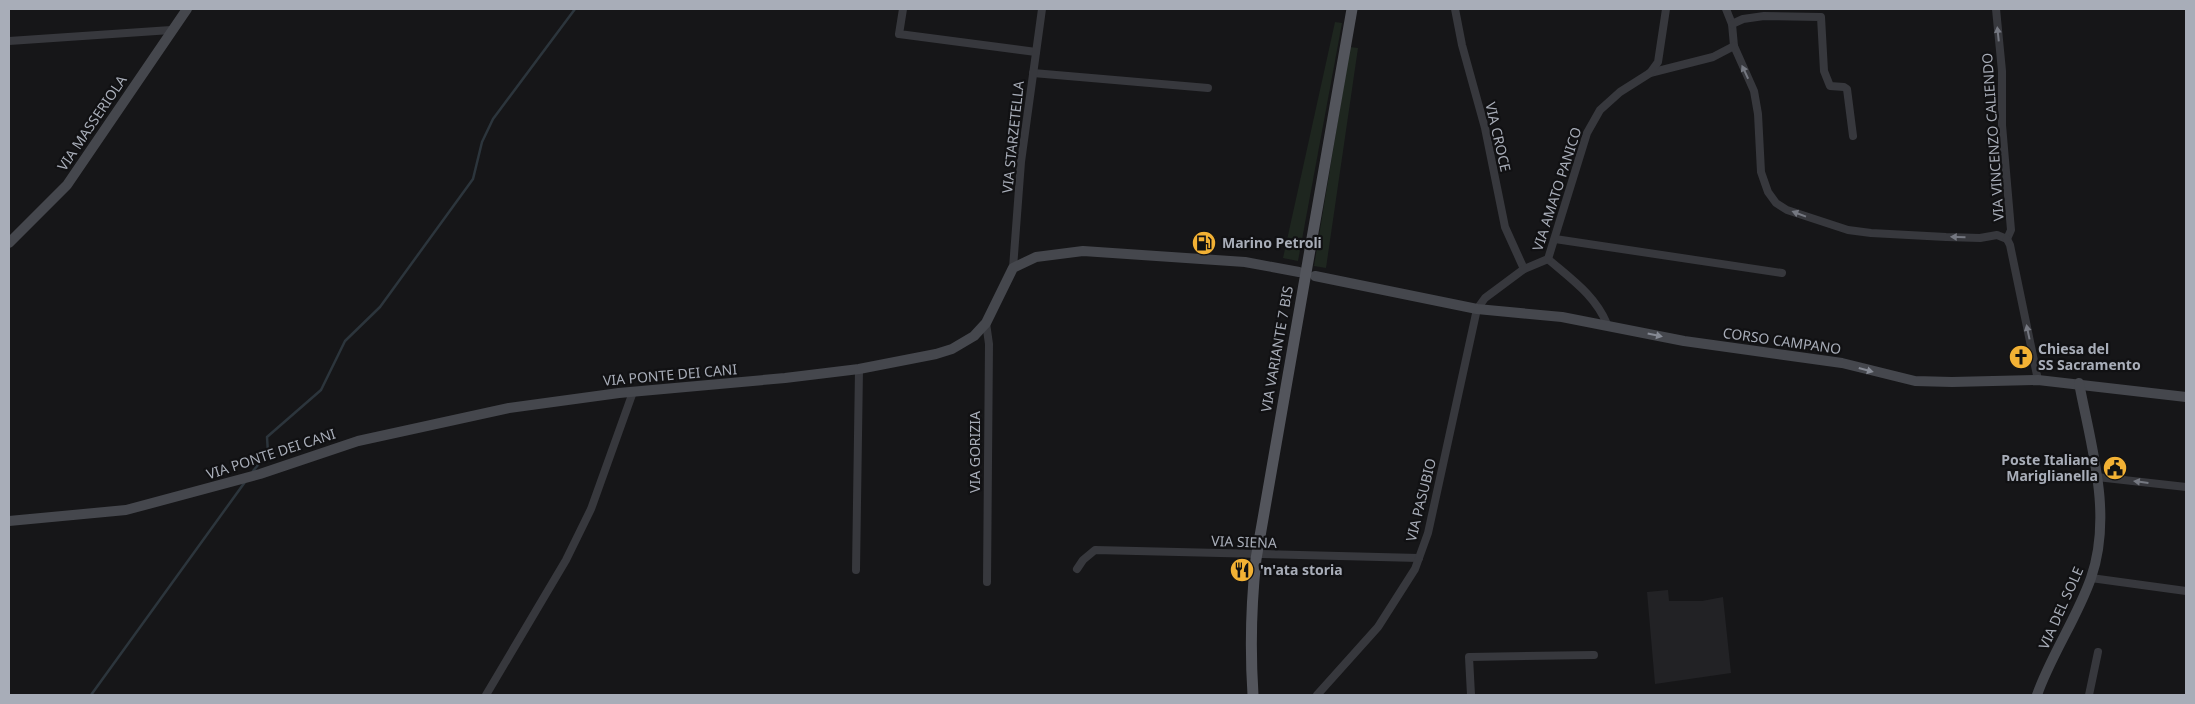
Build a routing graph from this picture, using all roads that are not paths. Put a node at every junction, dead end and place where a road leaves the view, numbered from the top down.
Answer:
1 (187, 9) edge
2 (903, 9) edge
3 (1042, 9) edge
4 (1352, 9) edge
5 (1455, 9) edge
6 (1666, 9) edge
7 (1726, 9) edge
8 (1996, 9) edge
9 (1732, 24) junction
10 (171, 30) junction
11 (9, 41) edge
12 (1734, 46) junction
13 (1036, 52) junction
14 (1033, 73) junction
15 (1650, 73) junction
16 (1208, 88) dead end
17 (1853, 136) dead end
18 (1555, 239) junction
19 (2006, 239) junction
20 (9, 242) edge
21 (1548, 259) junction
22 (1013, 268) junction
23 (1524, 269) junction
24 (1299, 272) dead end
25 (1782, 273) dead end
26 (1315, 276) dead end
27 (1477, 309) junction
28 (986, 323) junction
29 (1607, 324) junction
30 (859, 369) junction
31 (2038, 380) junction
32 (2079, 383) junction
33 (633, 392) junction
34 (2186, 397) edge
35 (2096, 477) junction
36 (2186, 487) edge
37 (9, 521) edge
38 (1257, 555) junction
39 (1419, 558) junction
40 (1077, 569) dead end
41 (856, 570) dead end
42 (2091, 578) junction
43 (987, 582) dead end
44 (2186, 591) edge
45 (2098, 652) dead end
46 (1594, 655) dead end
47 (2038, 694) edge
48 (486, 695) edge
49 (1253, 695) edge
50 (1318, 695) edge
51 (1471, 695) edge
52 (2089, 695) edge

1 - 10 street, VIA MASSERIOLA
2 - 13 street
3 - 13 street, VIA STARZETELLA
4 - 38 main road, VIA VARIANTE 7 BIS
5 - 23 street, VIA CROCE
6 - 15 street
7 - 9 street
19 -> 8 street, VIA VINCENZO CALIENDO
9 - 12 street
9 - 17 street
10 - 11 street
10 - 20 street, VIA MASSERIOLA
12 - 15 street
19 -> 12 street
13 - 14 street, VIA STARZETELLA
14 - 16 street
14 - 22 street, VIA STARZETELLA
15 - 18 street, VIA AMATO PANICO
18 - 21 street, VIA AMATO PANICO
18 - 25 street
31 -> 19 street, VIA VINCENZO CALIENDO
21 - 23 street, VIA AMATO PANICO
21 - 29 street
22 - 24 street
22 - 28 street, VIA PONTE DEI CANI
23 - 27 street, VIA AMATO PANICO
26 - 27 street, CORSO CAMPANO
27 - 29 street, CORSO CAMPANO
27 - 39 street, VIA PASUBIO
28 - 30 street, VIA PONTE DEI CANI
28 - 43 street, VIA GORIZIA
29 -> 31 street, CORSO CAMPANO
30 - 33 street, VIA PONTE DEI CANI
30 - 41 street
31 - 32 street, CORSO CAMPANO
32 - 34 street, CORSO CAMPANO
32 - 35 street, VIA DEL SOLE
33 - 37 street, VIA PONTE DEI CANI
33 - 48 street
36 -> 35 street
35 - 42 street, VIA DEL SOLE
38 - 39 street, VIA SIENA
38 - 40 street, VIA SIENA
38 - 49 main road, VIA VARIANTE 7 BIS
39 - 50 street, VIA PASUBIO
42 - 44 street
42 - 47 street, VIA DEL SOLE
45 - 52 street
46 - 51 street

